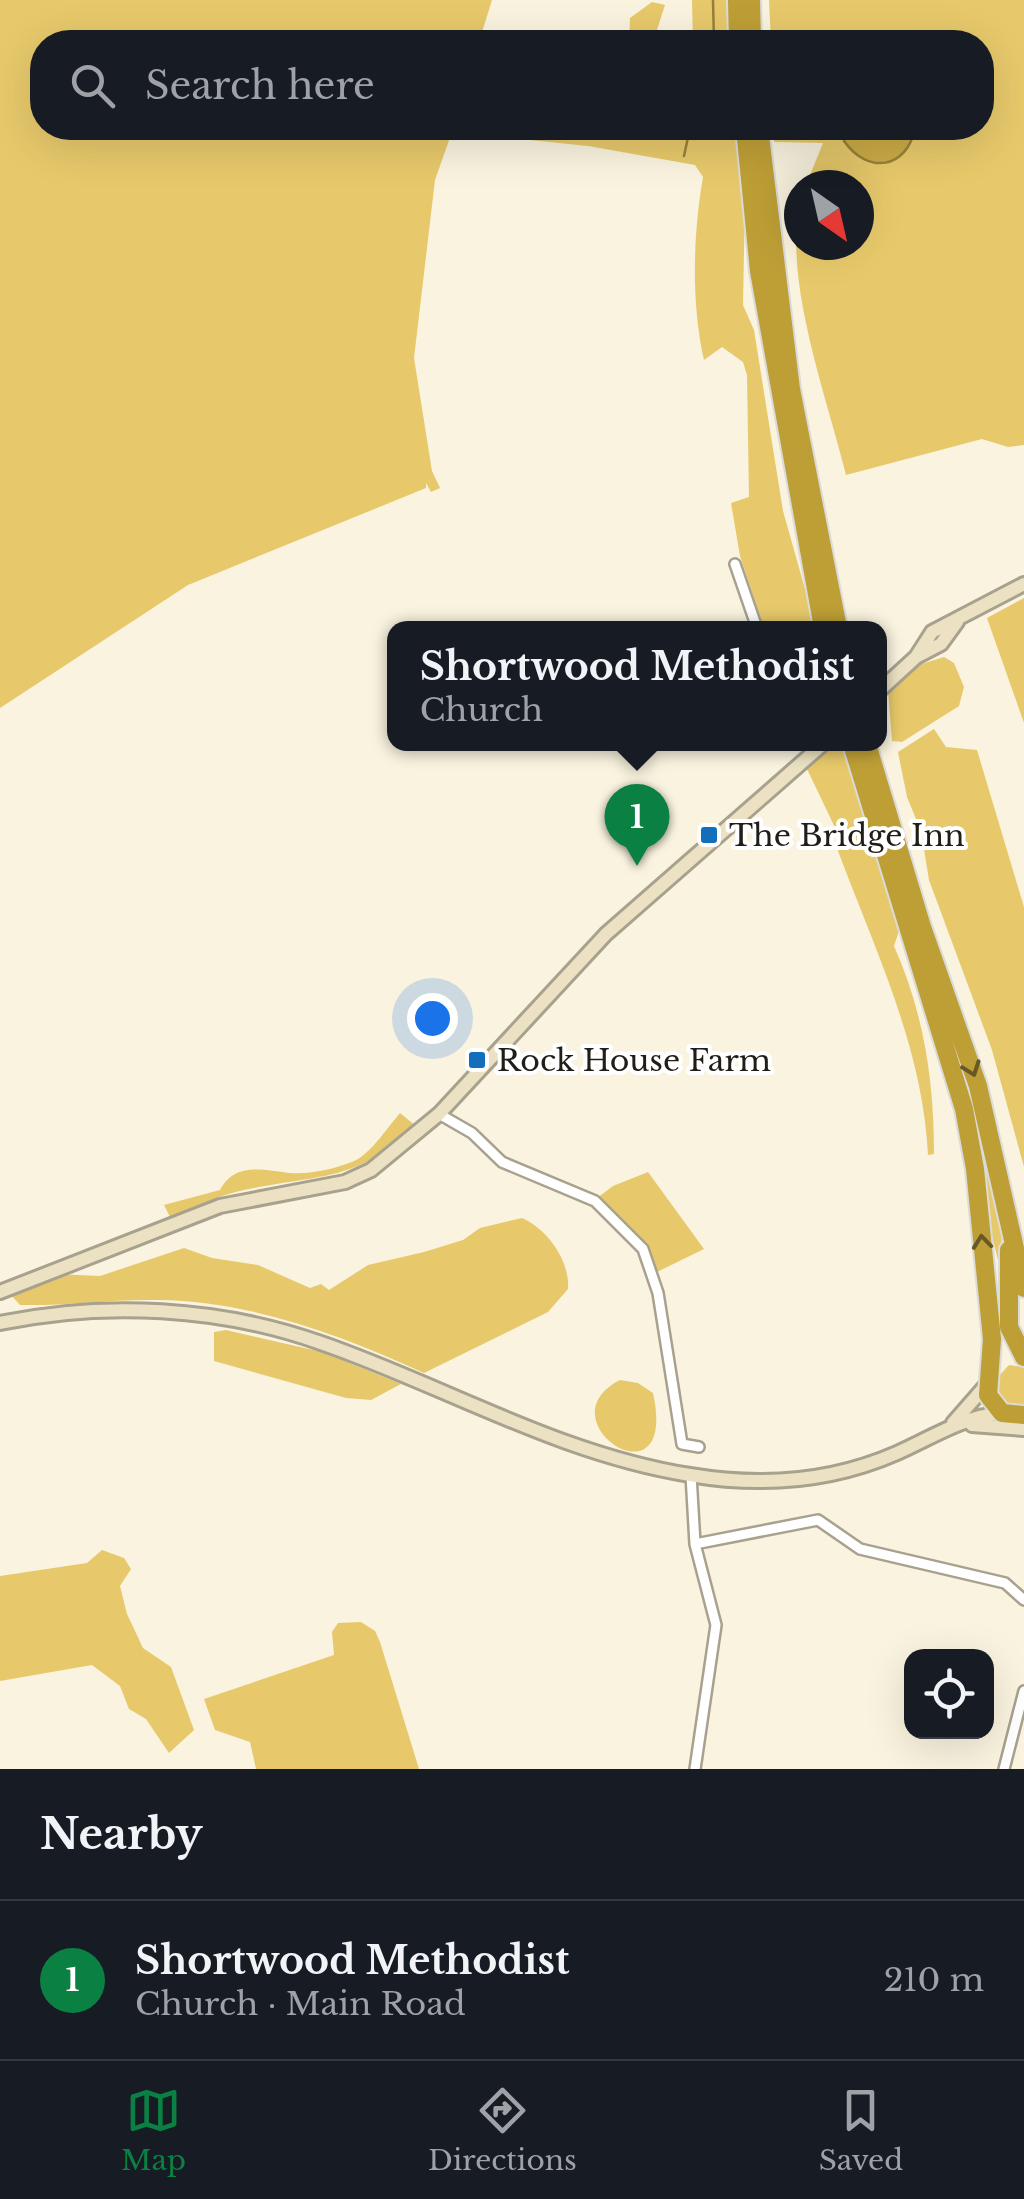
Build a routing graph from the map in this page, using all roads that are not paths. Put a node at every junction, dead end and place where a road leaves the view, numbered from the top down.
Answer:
1 (736, 0) edge
2 (750, 0) edge
3 (737, 30) edge
4 (751, 30) edge
5 (745, 140) edge
6 (761, 140) edge
7 (736, 564) dead end
8 (1024, 584) edge
9 (755, 621) edge
10 (822, 621) edge
11 (837, 621) edge
12 (887, 683) edge
13 (811, 751) edge
14 (854, 751) edge
15 (869, 751) edge
16 (439, 1114) junction
17 (1008, 1209) junction
18 (1024, 1288) edge
19 (0, 1292) edge
20 (0, 1322) edge
21 (1024, 1359) edge
22 (989, 1380) junction
23 (1002, 1412) junction
24 (1024, 1415) edge
25 (952, 1424) junction
26 (1024, 1429) edge
27 (920, 1441) junction
28 (699, 1447) dead end
29 (691, 1475) junction
30 (694, 1544) junction
31 (1024, 1600) edge
32 (1024, 1691) edge
33 (695, 1769) edge
34 (1004, 1769) edge

1 - 3 highway
2 - 4 highway
5 - 10 highway
6 - 11 highway
7 - 9 street
8 - 12 main road
13 - 16 main road
22 -> 14 highway
15 -> 17 highway
16 - 19 main road
16 - 28 street
17 - 18 highway
17 - 21 highway
20 - 29 main road
21 - 22 highway
22 - 23 highway
22 - 25 main road
23 - 24 highway
23 - 25 main road
25 - 27 main road
26 - 27 main road
27 - 29 main road
29 - 30 street
30 - 31 street
30 - 33 street
32 - 34 street

